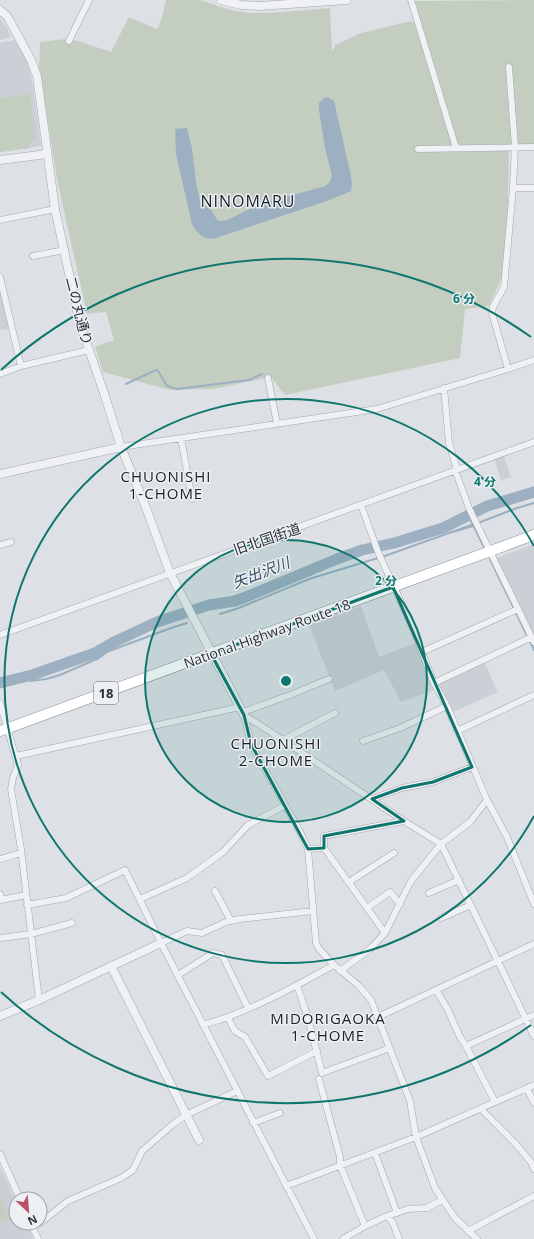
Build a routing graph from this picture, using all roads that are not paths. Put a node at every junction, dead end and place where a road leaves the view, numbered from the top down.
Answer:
1 (89, 0) edge
2 (223, 0) edge
3 (347, 0) edge
4 (411, 0) edge
5 (233, 2) edge
6 (0, 10) edge
7 (69, 41) dead end
8 (509, 66) dead end
9 (534, 147) edge
10 (456, 148) junction
11 (515, 148) junction
12 (418, 149) dead end
13 (47, 154) junction
14 (0, 160) edge
15 (513, 188) junction
16 (534, 188) edge
17 (55, 209) junction
18 (0, 220) edge
19 (64, 250) junction
20 (34, 256) dead end
21 (0, 276) edge
22 (89, 350) junction
23 (534, 360) edge
24 (21, 366) junction
25 (508, 369) junction
26 (0, 374) edge
27 (268, 378) dead end
28 (444, 388) junction
29 (277, 424) junction
30 (181, 438) junction
31 (534, 442) edge
32 (121, 447) junction
33 (456, 470) junction
34 (0, 474) edge
35 (192, 499) dead end
36 (361, 505) junction
37 (534, 535) edge
38 (11, 542) dead end
39 (0, 545) edge
40 (490, 552) junction
41 (170, 573) junction
42 (393, 587) junction
43 (518, 609) junction
44 (0, 635) edge
45 (533, 640) edge
46 (422, 652) junction
47 (212, 654) junction
48 (329, 679) dead end
49 (434, 683) junction
50 (534, 695) edge
51 (0, 703) edge
52 (447, 706) junction
53 (242, 711) junction
54 (335, 713) dead end
55 (4, 730) edge
56 (457, 731) junction
57 (283, 740) junction
58 (363, 740) dead end
59 (16, 756) junction
60 (472, 767) junction
61 (372, 799) junction
62 (487, 800) junction
63 (284, 806) junction
64 (404, 821) junction
65 (441, 844) junction
66 (324, 848) junction
67 (308, 849) junction
68 (394, 852) dead end
69 (21, 853) junction
70 (0, 859) edge
71 (459, 880) junction
72 (349, 882) junction
73 (215, 891) dead end
74 (429, 893) dead end
75 (0, 894) edge
76 (26, 895) junction
77 (140, 900) junction
78 (27, 904) junction
79 (400, 904) junction
80 (534, 904) edge
81 (471, 905) junction
82 (367, 908) junction
83 (313, 911) junction
84 (441, 918) dead end
85 (231, 921) junction
86 (72, 923) dead end
87 (385, 933) junction
88 (31, 934) junction
89 (1, 938) edge
90 (161, 943) junction
91 (534, 944) edge
92 (498, 961) junction
93 (334, 965) junction
94 (111, 966) junction
95 (340, 971) junction
96 (178, 975) junction
97 (297, 985) junction
98 (436, 990) junction
99 (38, 1000) junction
100 (248, 1008) junction
101 (534, 1015) edge
102 (0, 1016) edge
103 (378, 1017) junction
104 (228, 1018) junction
105 (526, 1019) junction
106 (203, 1025) junction
107 (534, 1036) edge
108 (466, 1046) junction
109 (390, 1048) junction
110 (317, 1051) junction
111 (319, 1079) dead end
112 (534, 1085) edge
113 (526, 1088) junction
114 (237, 1091) junction
115 (495, 1102) junction
116 (534, 1103) edge
117 (481, 1109) junction
118 (280, 1113) dead end
119 (186, 1116) junction
120 (254, 1123) junction
121 (416, 1137) junction
122 (199, 1140) dead end
123 (375, 1153) junction
124 (0, 1154) edge
125 (340, 1165) junction
126 (534, 1169) edge
127 (286, 1186) junction
128 (16, 1191) edge
129 (534, 1196) edge
130 (442, 1200) junction
131 (397, 1213) junction
132 (387, 1216) junction
133 (48, 1217) edge
134 (365, 1226) junction
135 (468, 1230) junction
136 (314, 1239) edge
137 (343, 1239) edge
138 (399, 1239) edge
139 (477, 1239) edge

1 - 7 street
2 - 5 street
3 - 5 street
4 - 10 street
6 - 13 street, 二の丸通り
8 - 11 street
9 - 11 street
10 - 11 street
10 - 12 street
11 - 15 street
13 - 14 street
13 - 17 street, 二の丸通り
15 - 16 street
15 - 25 street
17 - 18 street
17 - 19 street, 二の丸通り
19 - 20 street
19 - 22 street, 二の丸通り
21 - 24 street
22 - 24 street
22 - 32 street, 二の丸通り
23 - 25 street
24 - 26 street
25 - 28 street
27 - 29 street
28 - 29 street
28 - 33 street
29 - 30 street
30 - 32 street
30 - 35 street
31 - 33 street, 旧北国街道
32 - 34 street
32 - 41 street, 二の丸通り
33 - 36 street, 旧北国街道
33 - 40 street
36 - 41 street, 旧北国街道
36 - 42 street
37 - 40 highway, National Highway Route 18 / 18
38 - 39 street
40 - 42 highway, National Highway Route 18 / 18
40 - 43 street
41 - 44 street, 旧北国街道
41 - 47 street, 二の丸通り
42 - 46 street
42 - 47 highway, National Highway Route 18 / 18
43 - 45 street
43 - 46 street
45 - 49 street
46 - 49 street
47 - 53 street
47 - 55 highway, National Highway Route 18 / 18
48 - 53 street
49 - 52 street
50 - 56 street
51 - 55 street
52 - 56 street
52 - 58 street
53 - 57 street
53 - 59 street
53 - 63 street
54 - 57 street
55 - 59 street
56 - 60 street
57 - 61 street
59 - 69 street
60 - 61 street
60 - 62 street
61 - 64 street
62 - 65 street
62 - 80 street
63 - 67 street
63 - 77 street
64 - 65 street
64 - 66 street
65 - 71 street
65 - 79 street
66 - 67 street
66 - 72 street
67 - 83 street
68 - 72 street
69 - 70 street
69 - 76 street
71 - 74 street
71 - 81 street
72 - 82 street
73 - 85 street
75 - 76 street
76 - 78 street
77 - 78 street
77 - 90 street
78 - 88 street
79 - 82 street
79 - 87 street
81 - 84 street
81 - 92 street
82 - 87 street
83 - 85 street
83 - 93 street
85 - 90 street
86 - 88 street
87 - 95 street
88 - 89 street
88 - 99 street
90 - 94 street
90 - 96 street
91 - 92 street
92 - 98 street
92 - 105 street
93 - 95 street
93 - 97 street
94 - 99 street
94 - 119 street
95 - 103 street
96 - 100 street
96 - 106 street
97 - 100 street
97 - 110 street
98 - 103 street
98 - 108 street
99 - 102 street
100 - 104 street
101 - 105 street
103 - 109 street
104 - 106 street
104 - 110 street
105 - 107 street
105 - 108 street
106 - 114 street
108 - 115 street
109 - 110 street
109 - 121 street
111 - 125 street
112 - 113 street
113 - 115 street
113 - 116 street
114 - 119 street
114 - 120 street
115 - 117 street
117 - 121 street
117 - 126 street
118 - 120 street
119 - 122 street
119 - 133 street
120 - 127 street
121 - 123 street
121 - 130 street
123 - 125 street
123 - 131 street
124 - 128 street
125 - 127 street
125 - 134 street
127 - 136 street
129 - 135 street
130 - 131 street
130 - 135 street
131 - 132 street
132 - 134 street
132 - 138 street
134 - 137 street
135 - 139 street

